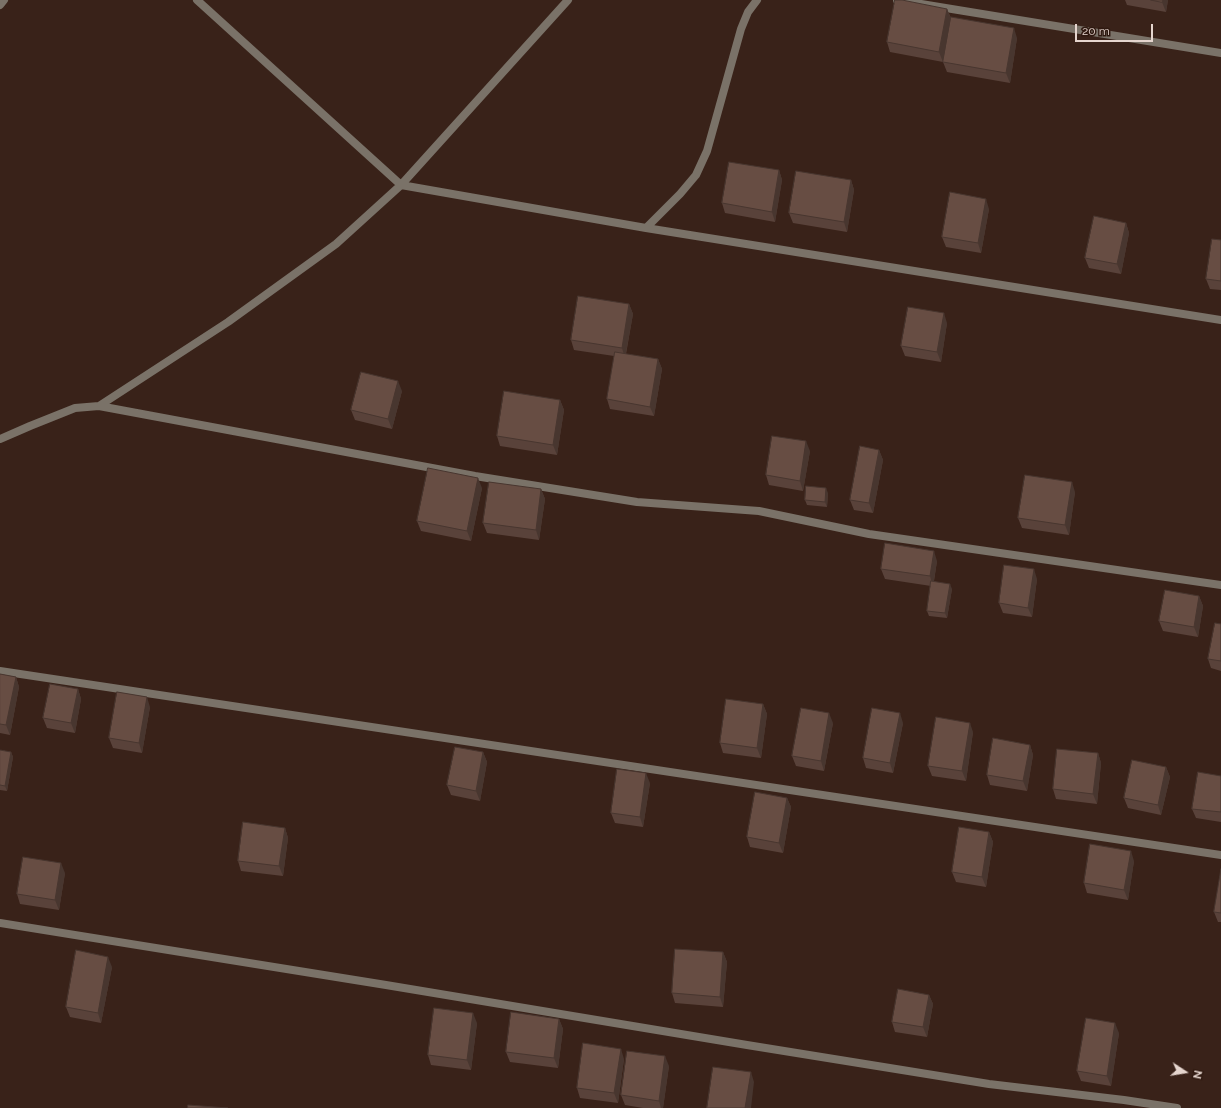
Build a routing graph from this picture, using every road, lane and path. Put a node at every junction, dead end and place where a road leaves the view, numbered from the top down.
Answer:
1 (4, 0) edge
2 (197, 0) edge
3 (568, 0) edge
4 (757, 0) edge
5 (897, 0) edge
6 (0, 5) edge
7 (1221, 53) edge
8 (401, 184) junction
9 (646, 228) junction
10 (1221, 320) edge
11 (99, 406) junction
12 (0, 439) edge
13 (1221, 585) edge
14 (0, 671) edge
15 (1221, 855) edge
16 (0, 924) edge
17 (1177, 1108) edge

1 - 6 street
2 - 8 street
3 - 8 street
4 - 9 street
5 - 7 street
8 - 9 street
8 - 11 street
9 - 10 street
11 - 12 street
11 - 13 street
14 - 15 street
16 - 17 street

